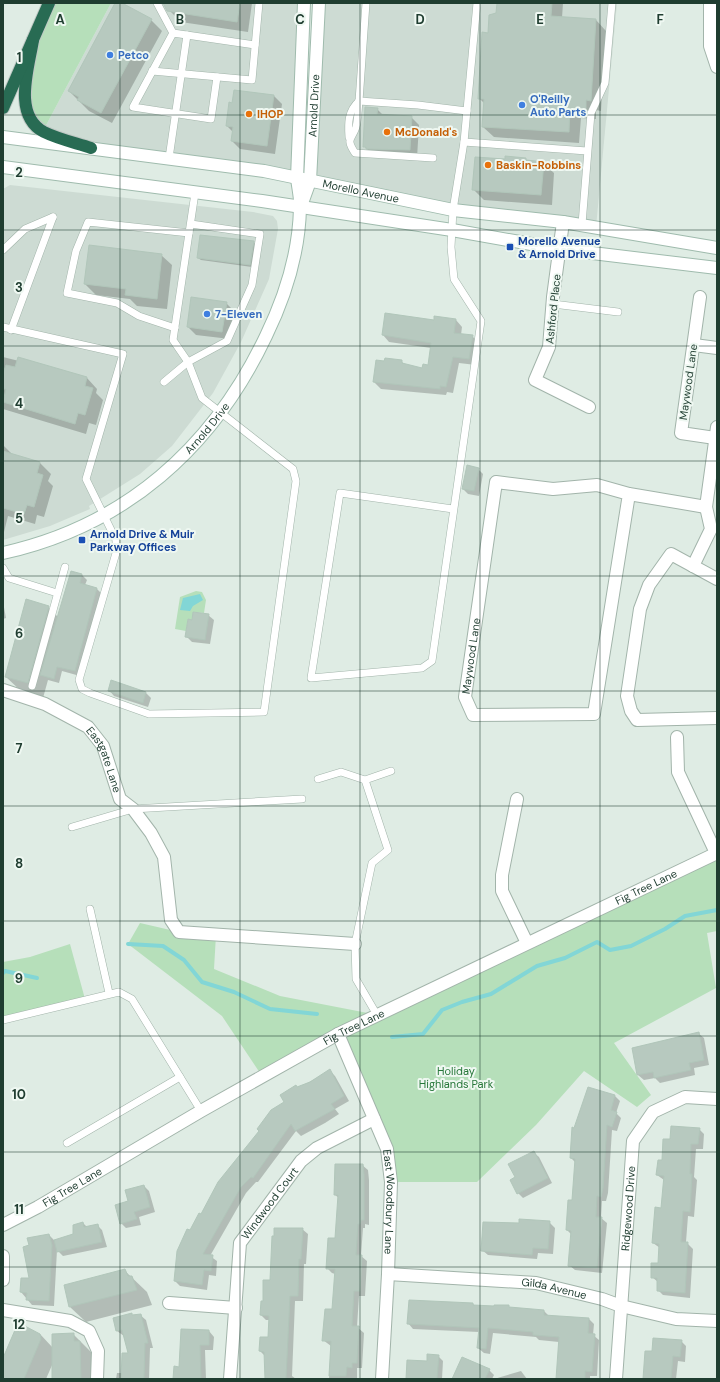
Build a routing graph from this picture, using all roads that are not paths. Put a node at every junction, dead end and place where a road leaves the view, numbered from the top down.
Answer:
1 (49, 3) edge
2 (157, 3) edge
3 (259, 3) edge
4 (304, 3) edge
5 (319, 3) edge
6 (366, 3) edge
7 (477, 3) edge
8 (612, 3) edge
9 (710, 3) edge
10 (173, 33) junction
11 (187, 35) junction
12 (34, 40) junction
13 (255, 45) junction
14 (717, 67) edge
15 (152, 71) junction
16 (181, 74) junction
17 (217, 77) junction
18 (359, 101) junction
19 (3, 108) edge
20 (467, 111) junction
21 (176, 114) junction
22 (3, 137) edge
23 (464, 142) junction
24 (91, 148) junction
25 (587, 151) junction
26 (169, 158) junction
27 (433, 158) dead end
28 (3, 167) edge
29 (297, 178) junction
30 (310, 181) junction
31 (195, 193) junction
32 (300, 207) junction
33 (453, 210) junction
34 (563, 222) junction
35 (191, 224) junction
36 (582, 224) junction
37 (452, 230) junction
38 (189, 233) junction
39 (717, 248) edge
40 (3, 250) edge
41 (559, 250) junction
42 (717, 268) edge
43 (700, 297) dead end
44 (553, 304) junction
45 (618, 312) dead end
46 (3, 327) edge
47 (175, 328) junction
48 (11, 330) junction
49 (694, 345) junction
50 (717, 348) edge
51 (188, 362) junction
52 (164, 382) dead end
53 (589, 407) dead end
54 (222, 412) junction
55 (716, 432) edge
56 (714, 477) edge
57 (629, 494) junction
58 (706, 507) junction
59 (453, 509) junction
60 (104, 516) junction
61 (3, 553) edge
62 (693, 566) junction
63 (65, 567) dead end
64 (3, 568) edge
65 (717, 579) edge
66 (57, 593) junction
67 (32, 686) dead end
68 (3, 690) edge
69 (717, 718) edge
70 (677, 737) dead end
71 (392, 772) dead end
72 (318, 779) dead end
73 (365, 780) junction
74 (302, 799) dead end
75 (517, 800) dead end
76 (133, 809) junction
77 (72, 827) dead end
78 (716, 853) edge
79 (90, 909) dead end
80 (527, 943) junction
81 (355, 944) junction
82 (109, 993) junction
83 (378, 1015) junction
84 (3, 1020) edge
85 (338, 1034) junction
86 (180, 1077) junction
87 (717, 1099) edge
88 (201, 1111) junction
89 (374, 1119) junction
90 (67, 1143) dead end
91 (3, 1225) edge
92 (3, 1256) edge
93 (388, 1274) junction
94 (3, 1280) edge
95 (169, 1303) dead end
96 (621, 1306) junction
97 (236, 1308) junction
98 (3, 1310) edge
99 (717, 1321) edge
100 (97, 1379) edge
101 (230, 1379) edge
102 (382, 1379) edge
103 (616, 1379) edge

1 - 12 highway
2 - 10 lane
3 - 13 lane
4 - 29 street, Arnold Drive
5 - 30 street, Arnold Drive
6 - 18 lane
7 - 20 lane
8 - 25 lane
9 - 14 street
10 - 11 lane
10 - 15 lane
11 - 13 lane
11 - 16 lane
12 - 19 highway
12 - 24 highway
13 - 17 lane
15 - 16 lane
15 - 21 lane
16 - 17 lane
16 - 21 lane
17 - 21 lane
18 - 20 lane
18 - 27 lane
20 - 23 lane
21 - 26 lane
22 - 24 street, Morello Avenue
23 - 25 lane
23 - 33 lane
24 - 26 street, Morello Avenue
25 - 36 lane
26 - 29 street, Morello Avenue
28 - 31 street, Morello Avenue
29 - 30 street, Morello Avenue
29 - 32 street, Arnold Drive
30 - 32 street, Arnold Drive
30 - 33 street, Morello Avenue
31 - 32 street, Morello Avenue
31 - 35 lane
32 - 37 street, Morello Avenue
32 - 54 street, Arnold Drive
33 - 34 street, Morello Avenue
33 - 37 lane
34 - 36 street, Morello Avenue
34 - 41 street, Ashford Place
35 - 38 lane
35 - 51 lane
36 - 39 street, Morello Avenue
37 - 41 street, Morello Avenue
37 - 59 lane
38 - 47 lane
38 - 47 lane
40 - 48 lane
41 - 42 street, Morello Avenue
41 - 44 street, Ashford Place
43 - 49 street, Maywood Lane
44 - 45 lane
44 - 53 street, Ashford Place
46 - 48 lane
47 - 51 lane
48 - 60 lane
49 - 50 street
49 - 55 street, Maywood Lane
51 - 52 lane
51 - 54 lane
54 - 60 street, Arnold Drive
54 - 60 lane
55 - 56 street, Maywood Lane
56 - 58 street, Maywood Lane
57 - 57 street, Maywood Lane
57 - 58 street, Maywood Lane
58 - 62 street, Maywood Lane
59 - 59 lane
60 - 61 street, Arnold Drive
62 - 65 street
62 - 69 street
63 - 66 lane
64 - 66 lane
66 - 67 lane
68 - 76 street, Eastgate Lane
70 - 78 street
71 - 73 lane
72 - 73 lane
73 - 81 lane
74 - 76 lane
75 - 80 street
76 - 77 lane
76 - 81 street, Eastgate Lane
78 - 80 street, Fig Tree Lane
79 - 82 lane
80 - 83 street, Fig Tree Lane
81 - 83 lane
82 - 84 lane
82 - 86 lane
83 - 85 street, Fig Tree Lane
85 - 88 street, Fig Tree Lane
85 - 89 street, East Woodbury Lane
86 - 88 lane
86 - 90 lane
87 - 96 street, Ridgewood Drive
88 - 91 street, Fig Tree Lane
89 - 93 street, East Woodbury Lane
89 - 97 street, Windwood Court
92 - 94 street
93 - 96 street, Gilda Avenue
93 - 102 street, East Woodbury Lane
95 - 97 street
96 - 99 street, Gilda Avenue
96 - 103 street, Ridgewood Drive
97 - 101 street, Windwood Court
98 - 100 street

